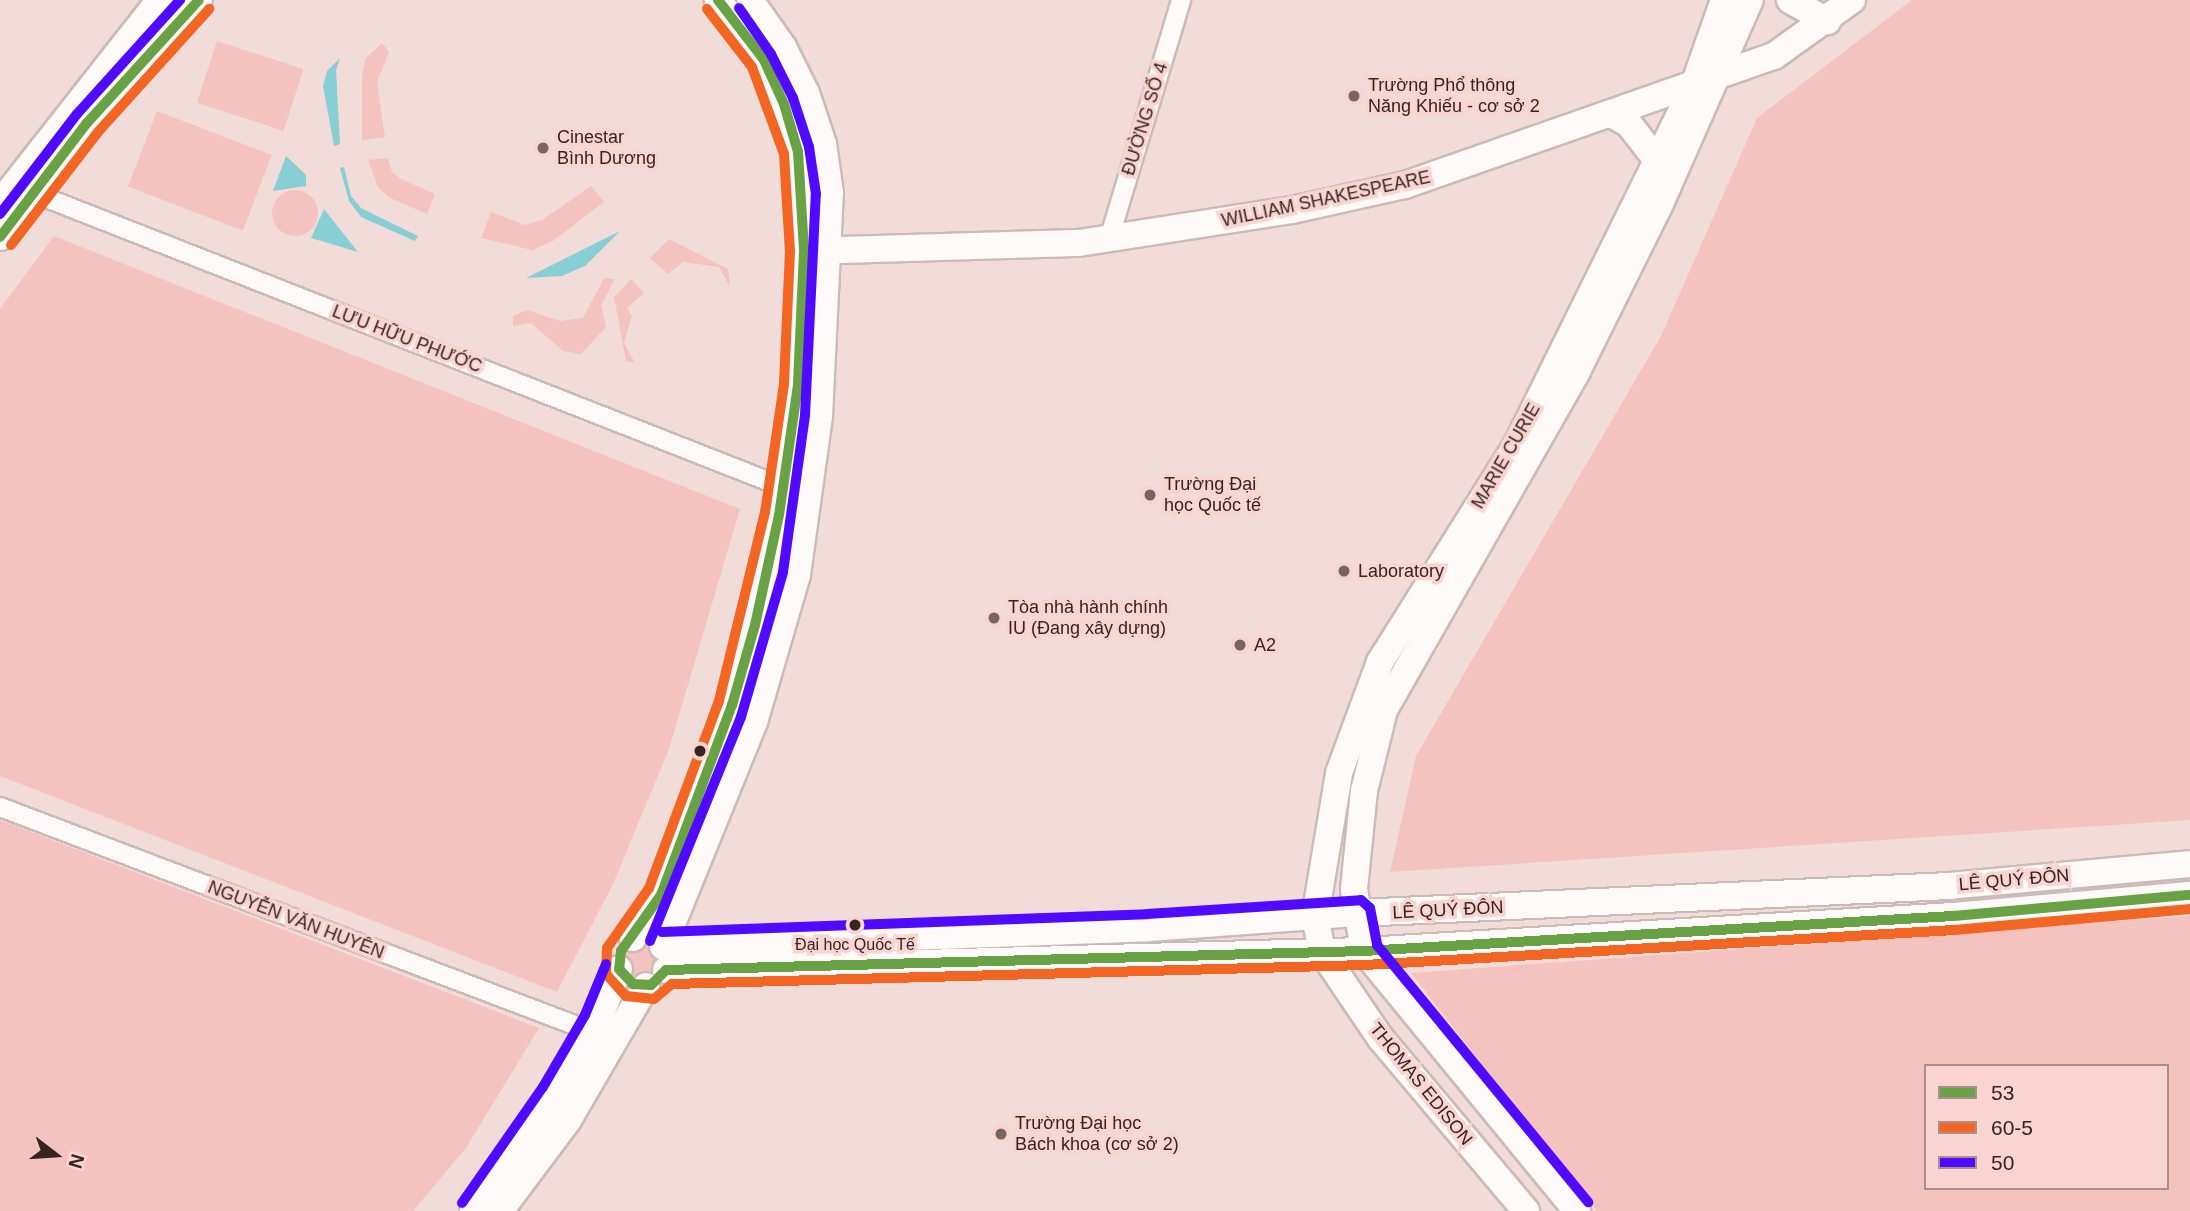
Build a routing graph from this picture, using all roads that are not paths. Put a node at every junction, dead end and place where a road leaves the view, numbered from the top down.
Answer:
1 (160, 0) edge
2 (718, 0) edge
3 (750, 0) edge
4 (1181, 0) edge
5 (1724, 0) edge
6 (1750, 0) edge
7 (1790, 0) edge
8 (1852, 0) edge
9 (186, 4) edge
10 (1827, 21) junction
11 (1705, 84) junction
12 (1611, 114) junction
13 (1656, 159) junction
14 (31, 192) junction
15 (0, 203) edge
16 (0, 237) edge
17 (1108, 239) junction
18 (816, 250) junction
19 (783, 487) junction
20 (0, 807) edge
21 (2190, 864) edge
22 (2111, 872) junction
23 (1949, 886) junction
24 (2190, 895) edge
25 (2116, 902) junction
26 (1357, 913) junction
27 (1953, 916) junction
28 (1315, 917) junction
29 (1148, 928) junction
30 (633, 939) junction
31 (1364, 951) junction
32 (1322, 952) junction
33 (1150, 957) junction
34 (658, 967) junction
35 (619, 969) junction
36 (593, 1032) junction
37 (1540, 1165) junction
38 (1518, 1202) edge
39 (473, 1211) edge
40 (500, 1211) edge
41 (1577, 1211) edge

1 - 15 street
2 - 18 street
3 - 18 street
4 - 17 street, ĐƯỜNG SỐ 4
5 - 11 street, MARIE CURIE
6 - 11 street, MARIE CURIE
7 - 10 street
8 - 10 street, WILLIAM SHAKESPEARE
9 - 14 street
10 - 11 street, WILLIAM SHAKESPEARE
11 - 12 street, WILLIAM SHAKESPEARE
11 - 13 street, MARIE CURIE
11 - 26 street, MARIE CURIE
12 - 13 street
12 - 17 street, WILLIAM SHAKESPEARE
13 - 28 street, MARIE CURIE
14 - 16 street
14 - 19 street, LƯU HỮU PHƯỚC
17 - 18 street, WILLIAM SHAKESPEARE
18 - 19 street
18 - 34 street
19 - 30 street
20 - 36 street, NGUYỄN VĂN HUYÊN
21 - 22 street, LÊ QUÝ ĐÔN
22 - 23 street, LÊ QUÝ ĐÔN
22 - 25 street
23 - 26 street, LÊ QUÝ ĐÔN
23 - 27 street
24 - 25 street, LÊ QUÝ ĐÔN
25 - 27 street, LÊ QUÝ ĐÔN
26 - 28 street, LÊ QUÝ ĐÔN
26 - 31 street, MARIE CURIE
27 - 31 street, LÊ QUÝ ĐÔN
28 - 29 street, LÊ QUÝ ĐÔN
28 - 32 street
29 - 33 street
29 - 34 street, LÊ QUÝ ĐÔN
30 - 34 street
30 - 35 street
31 - 32 street, LÊ QUÝ ĐÔN
31 - 37 street
32 - 33 street, LÊ QUÝ ĐÔN
32 - 38 street, THOMAS EDISON
33 - 34 street, LÊ QUÝ ĐÔN
34 - 35 street
34 - 40 street
35 - 36 street
36 - 39 street
37 - 38 street
37 - 41 street

